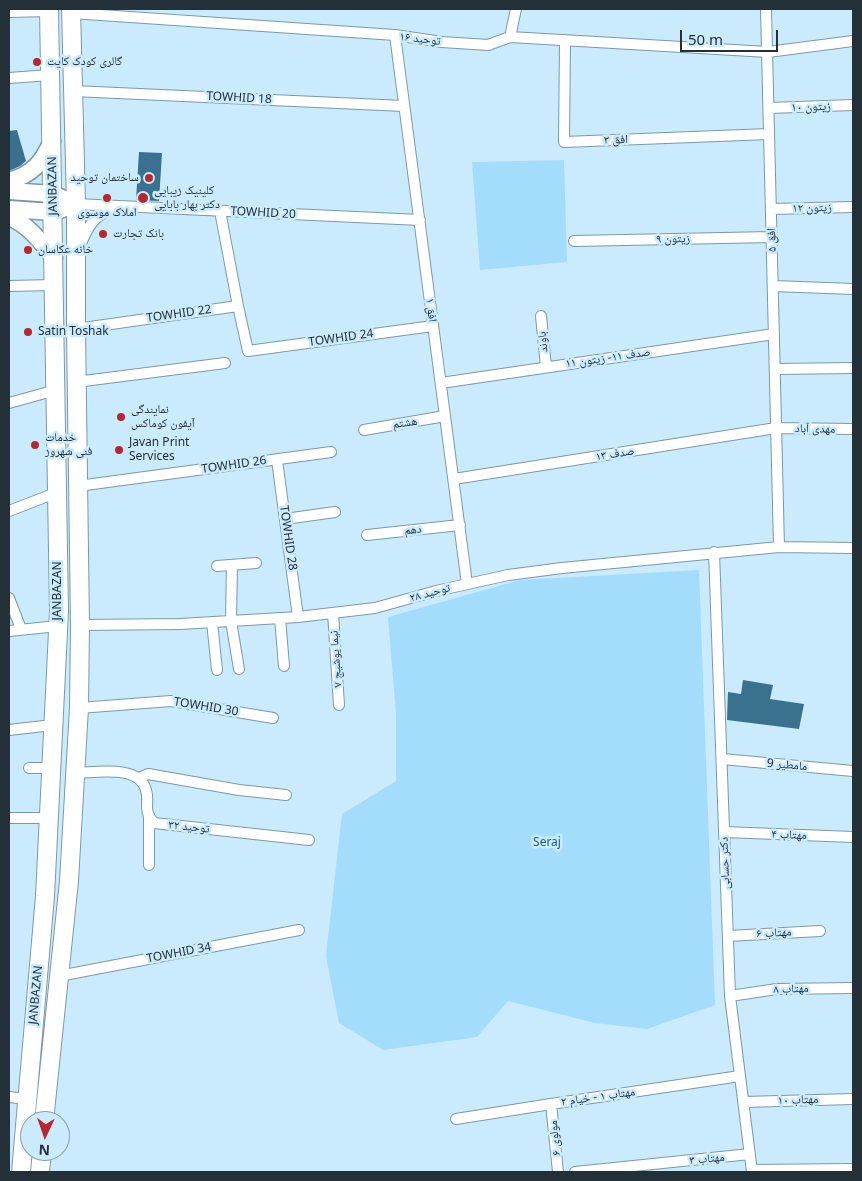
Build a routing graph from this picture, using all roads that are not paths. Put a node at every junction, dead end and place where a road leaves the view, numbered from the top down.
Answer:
1 (516, 9) edge
2 (766, 9) edge
3 (49, 10) edge
4 (71, 11) edge
5 (9, 12) edge
6 (395, 35) junction
7 (510, 37) junction
8 (565, 40) junction
9 (853, 41) edge
10 (768, 52) junction
11 (50, 75) junction
12 (9, 78) edge
13 (73, 91) junction
14 (404, 106) junction
15 (853, 106) edge
16 (769, 108) junction
17 (770, 134) junction
18 (52, 141) junction
19 (9, 181) edge
20 (9, 191) edge
21 (53, 194) junction
22 (76, 204) junction
23 (125, 206) junction
24 (853, 207) edge
25 (9, 209) edge
26 (771, 209) junction
27 (220, 211) junction
28 (53, 212) junction
29 (9, 217) edge
30 (420, 220) junction
31 (772, 237) junction
32 (574, 241) dead end
33 (76, 256) junction
34 (54, 258) junction
35 (54, 285) junction
36 (9, 286) edge
37 (773, 286) junction
38 (853, 289) edge
39 (238, 306) junction
40 (541, 316) dead end
41 (433, 326) junction
42 (76, 329) junction
43 (774, 334) junction
44 (225, 363) dead end
45 (546, 367) junction
46 (775, 368) junction
47 (853, 368) edge
48 (76, 382) junction
49 (441, 383) junction
50 (56, 390) junction
51 (9, 403) edge
52 (445, 416) junction
53 (776, 428) junction
54 (853, 429) edge
55 (364, 430) dead end
56 (331, 452) dead end
57 (276, 460) junction
58 (454, 479) junction
59 (78, 486) junction
60 (58, 492) junction
61 (9, 511) edge
62 (335, 512) dead end
63 (285, 519) junction
64 (460, 525) junction
65 (367, 535) dead end
66 (779, 548) junction
67 (853, 548) edge
68 (714, 552) junction
69 (256, 563) dead end
70 (232, 565) junction
71 (217, 566) dead end
72 (467, 584) junction
73 (9, 598) edge
74 (333, 613) junction
75 (298, 617) junction
76 (280, 618) junction
77 (231, 621) junction
78 (212, 622) junction
79 (80, 625) junction
80 (58, 626) junction
81 (21, 629) junction
82 (9, 631) edge
83 (284, 666) dead end
84 (239, 669) dead end
85 (217, 670) dead end
86 (339, 705) dead end
87 (79, 708) junction
88 (273, 718) dead end
89 (53, 725) junction
90 (9, 730) edge
91 (722, 759) junction
92 (29, 768) dead end
93 (51, 768) junction
94 (853, 771) edge
95 (75, 773) junction
96 (139, 778) junction
97 (286, 795) dead end
98 (149, 817) junction
99 (9, 818) edge
100 (48, 818) junction
101 (724, 832) junction
102 (853, 837) edge
103 (309, 840) dead end
104 (149, 865) dead end
105 (299, 930) dead end
106 (820, 931) dead end
107 (728, 936) junction
108 (59, 976) junction
109 (853, 988) edge
110 (730, 996) junction
111 (740, 1076) junction
112 (9, 1097) edge
113 (27, 1099) junction
114 (853, 1099) edge
115 (744, 1102) junction
116 (551, 1104) junction
117 (45, 1111) edge
118 (456, 1119) dead end
119 (750, 1154) junction
120 (853, 1169) edge
121 (752, 1171) edge
122 (21, 1172) edge
123 (558, 1172) edge
124 (575, 1172) edge

1 - 7 street
2 - 10 street, افق ۵
3 - 5 street
3 - 11 highway, JANBAZAN
4 - 6 street, توحید ۱۶
4 - 13 highway, JANBAZAN
6 - 7 street, توحید ۱۶
6 - 14 street, افق ۱
7 - 8 street, توحید ۱۶
8 - 10 street, توحید ۱۶
8 - 17 street, افق ۳
9 - 10 street, توحید ۱۶
10 - 16 street, افق ۵
11 - 12 street
11 - 18 highway, JANBAZAN
13 - 14 street, TOWHID 18
13 - 22 highway, JANBAZAN
14 - 30 street, افق ۱
15 - 16 street, زیتون ۱۰
16 - 17 street, افق ۵
17 - 26 street, افق ۵
18 - 19 main road
18 - 21 highway, JANBAZAN
20 - 21 main road
21 - 22 main road
21 - 28 highway, JANBAZAN
22 - 23 street, TOWHID 20
22 - 28 main road
22 - 33 highway, JANBAZAN
23 - 27 street, TOWHID 20
23 - 33 street
24 - 26 street, زیتون ۱۲
25 - 28 main road
26 - 31 street, افق ۵
27 - 30 street, TOWHID 20
27 - 39 street
28 - 34 highway, JANBAZAN
29 - 34 main road
30 - 41 street, افق ۱
31 - 32 street, زیتون ۹
31 - 37 street, افق ۵
33 - 42 highway, JANBAZAN
34 - 35 highway, JANBAZAN
35 - 36 street
35 - 50 highway, JANBAZAN
37 - 38 street
37 - 43 street, افق ۵
39 - 41 street, TOWHID 24
39 - 42 street, TOWHID 22
40 - 45 street, باوند
41 - 49 street, افق ۱
42 - 48 highway, JANBAZAN
43 - 45 street, صدف ۱۱- زیتون ۱۱
43 - 46 street, افق ۵
44 - 48 street
45 - 49 street, صدف ۱۱- زیتون ۱۱
46 - 47 street
46 - 53 street, افق ۵
48 - 59 highway, JANBAZAN
49 - 52 street, افق ۱
50 - 51 street
50 - 60 highway, JANBAZAN
52 - 55 street, هشتم
52 - 58 street, افق ۱
53 - 54 street, مهدی آباد
53 - 58 street, صدف ۱۳
53 - 66 street
56 - 57 street, TOWHID 26
57 - 59 street, TOWHID 26
57 - 63 street, TOWHID 28
58 - 64 street, افق ۱
59 - 79 highway, JANBAZAN
60 - 61 street
60 - 80 highway, JANBAZAN
62 - 63 street
63 - 75 street, TOWHID 28
64 - 65 street, دهم
64 - 72 street, افق ۱
66 - 67 street, توحید ۲۸
66 - 68 street, توحید ۲۸
68 - 72 street, توحید ۲۸
68 - 91 street, دکتر حسابی
69 - 70 street
70 - 71 street
70 - 77 street
72 - 74 street, توحید ۲۸
73 - 81 street
74 - 75 street, توحید ۲۸
74 - 86 street, نیما یوشیج ۷
75 - 76 street, توحید ۲۸
76 - 77 street, توحید ۲۸
76 - 83 street
77 - 78 street, توحید ۲۸
77 - 84 street
78 - 79 street, توحید ۲۸
78 - 85 street
79 - 87 highway, JANBAZAN
80 - 81 street
80 - 89 highway, JANBAZAN
81 - 82 street
87 - 88 street, TOWHID 30
87 - 95 highway, JANBAZAN
89 - 90 street
89 - 93 highway, JANBAZAN
91 - 94 street, مامطیر 9
91 - 101 street, دکتر حسابی
92 - 93 street
93 - 100 highway, JANBAZAN
95 - 96 street
95 - 108 highway, JANBAZAN
96 - 97 street
96 - 98 street
98 - 103 street, توحید ۳۲
98 - 104 street
99 - 100 street
100 - 113 highway, JANBAZAN
101 - 102 street, مهتاب ۴
101 - 107 street, دکتر حسابی
105 - 108 street, TOWHID 34
106 - 107 street, مهتاب ۶
107 - 110 street, دکتر حسابی
108 - 117 highway, JANBAZAN
109 - 110 street, مهتاب ۸
110 - 111 street, دکتر حسابی
111 - 115 street, دکتر حسابی
111 - 116 street, مهتاب ۱ - خیام ۲
112 - 113 street
113 - 122 highway, JANBAZAN
114 - 115 street, مهتاب ۱۰
115 - 119 street, دکتر حسابی
116 - 118 street, مهتاب ۱ - خیام ۲
116 - 123 street, مولوی ۶
119 - 121 street, دکتر حسابی
119 - 124 street, مهتاب ۳
120 - 121 street

